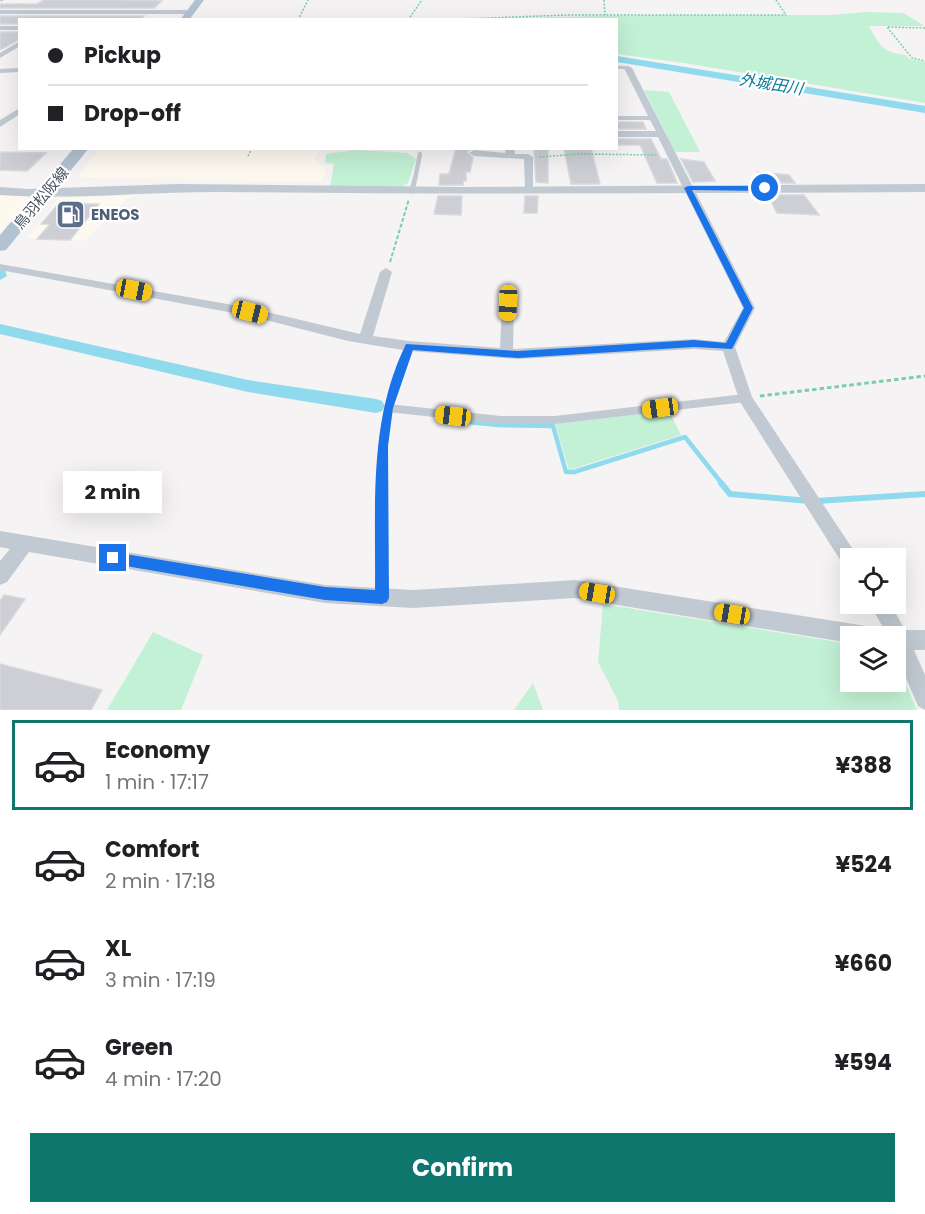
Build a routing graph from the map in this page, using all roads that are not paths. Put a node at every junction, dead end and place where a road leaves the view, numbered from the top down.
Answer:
1 (200, 0) edge
2 (76, 6) dead end
3 (0, 12) edge
4 (67, 12) junction
5 (187, 16) edge
6 (59, 18) edge
7 (0, 28) edge
8 (18, 28) edge
9 (18, 44) edge
10 (0, 45) edge
11 (18, 45) edge
12 (0, 56) edge
13 (618, 67) edge
14 (628, 68) joint
15 (18, 70) edge
16 (0, 71) edge
17 (18, 111) edge
18 (0, 116) edge
19 (11, 116) junction
20 (618, 118) edge
21 (654, 118) junction
22 (0, 124) edge
23 (618, 134) edge
24 (661, 134) junction
25 (80, 150) edge
26 (510, 152) edge
27 (474, 153) dead end
28 (420, 154) dead end
29 (688, 188) junction
30 (925, 188) edge
31 (530, 189) junction
32 (412, 190) junction
33 (0, 191) edge
34 (47, 192) junction
35 (0, 246) edge
36 (0, 267) edge
37 (387, 272) road end
38 (508, 303) dead end
39 (365, 340) junction
40 (409, 346) junction
41 (728, 347) junction
42 (506, 354) junction
43 (746, 398) junction
44 (388, 408) junction
45 (0, 539) edge
46 (24, 544) junction
47 (842, 548) edge
48 (0, 576) edge
49 (382, 598) junction
50 (840, 632) edge
51 (906, 640) edge
52 (925, 640) edge
53 (906, 659) edge
54 (925, 699) edge

1 - 5 main road
2 - 4 street
3 - 4 street
4 - 5 street
4 - 6 street
7 - 8 street
9 - 10 street
11 - 12 street
13 - 14 lane
14 - 21 street
15 - 16 street
17 - 19 street
18 - 19 street
19 - 22 street
20 - 21 street
21 - 24 street
23 - 24 street
24 - 29 street
25 - 34 main road, 鳥羽松阪線
26 - 27 street
26 - 31 street
28 - 32 lane
29 - 30 street
29 - 31 street
29 - 41 street
31 - 32 street
32 - 34 street
33 - 34 street
34 - 35 main road, 鳥羽松阪線
36 - 39 street
37 - 39 street
38 - 42 street
39 - 40 street
40 - 42 street
40 - 44 lane
41 - 42 street
41 - 43 street
43 - 44 lane
43 - 47 street
44 - 49 lane
45 - 46 street
46 - 48 street
46 - 49 street
49 - 50 street
51 - 52 street
53 - 54 street

